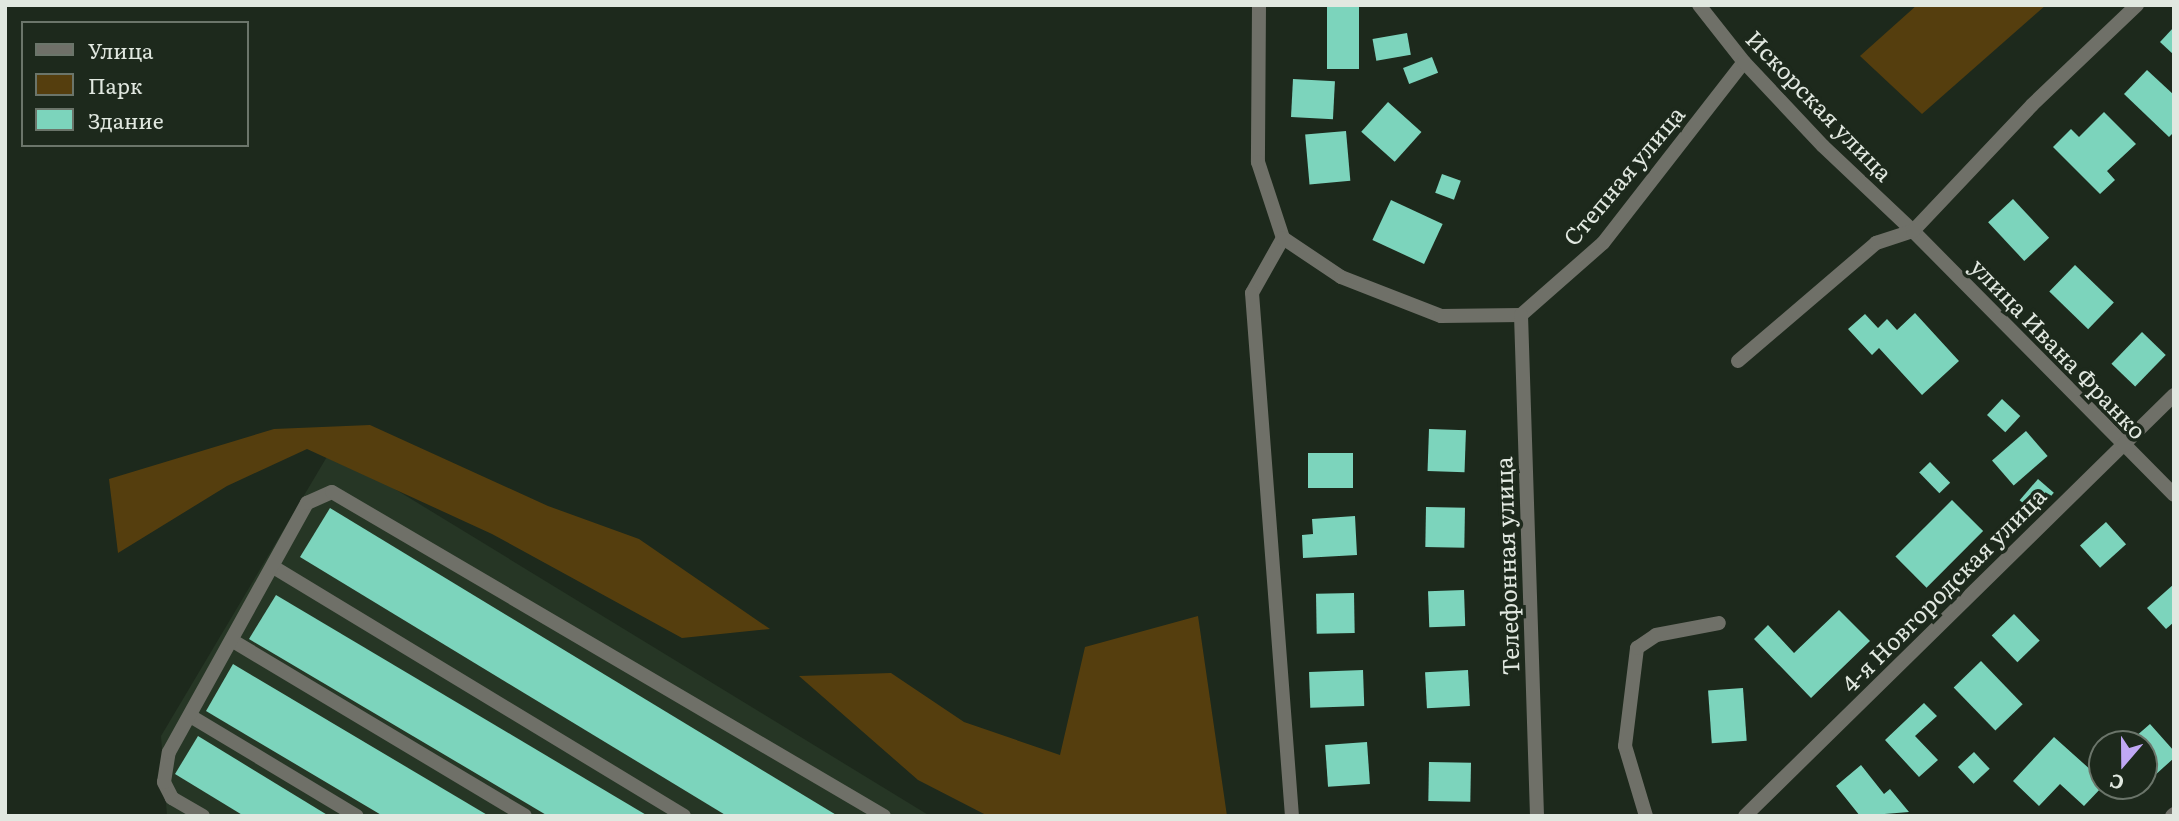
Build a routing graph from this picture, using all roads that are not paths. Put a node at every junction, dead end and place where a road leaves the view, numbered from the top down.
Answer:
1 (1259, 5) edge
2 (1699, 5) edge
3 (2137, 5) edge
4 (1744, 62) junction
5 (1913, 231) junction
6 (1283, 238) junction
7 (1521, 315) junction
8 (1738, 361) dead end
9 (2174, 395) edge
10 (2122, 445) junction
11 (2174, 495) edge
12 (275, 568) junction
13 (1719, 623) dead end
14 (233, 640) junction
15 (192, 717) junction
16 (203, 816) edge
17 (357, 816) edge
18 (525, 816) edge
19 (684, 816) edge
20 (884, 816) edge
21 (1292, 816) edge
22 (1536, 816) edge
23 (1646, 816) edge
24 (1745, 816) edge

1 - 6 street
2 - 4 street, Искорская улица
3 - 5 street
4 - 5 street, Искорская улица
4 - 7 street, Степная улица
5 - 8 street
5 - 10 street, улица Ивана Франко
6 - 7 street
6 - 21 street
7 - 22 street, Телефонная улица
9 - 10 street, 4-я Новгородская улица
10 - 11 street, улица Ивана Франко
10 - 24 street, 4-я Новгородская улица
12 - 14 street
12 - 19 street
12 - 20 street
13 - 23 street
14 - 15 street
14 - 18 street
15 - 16 street
15 - 17 street

